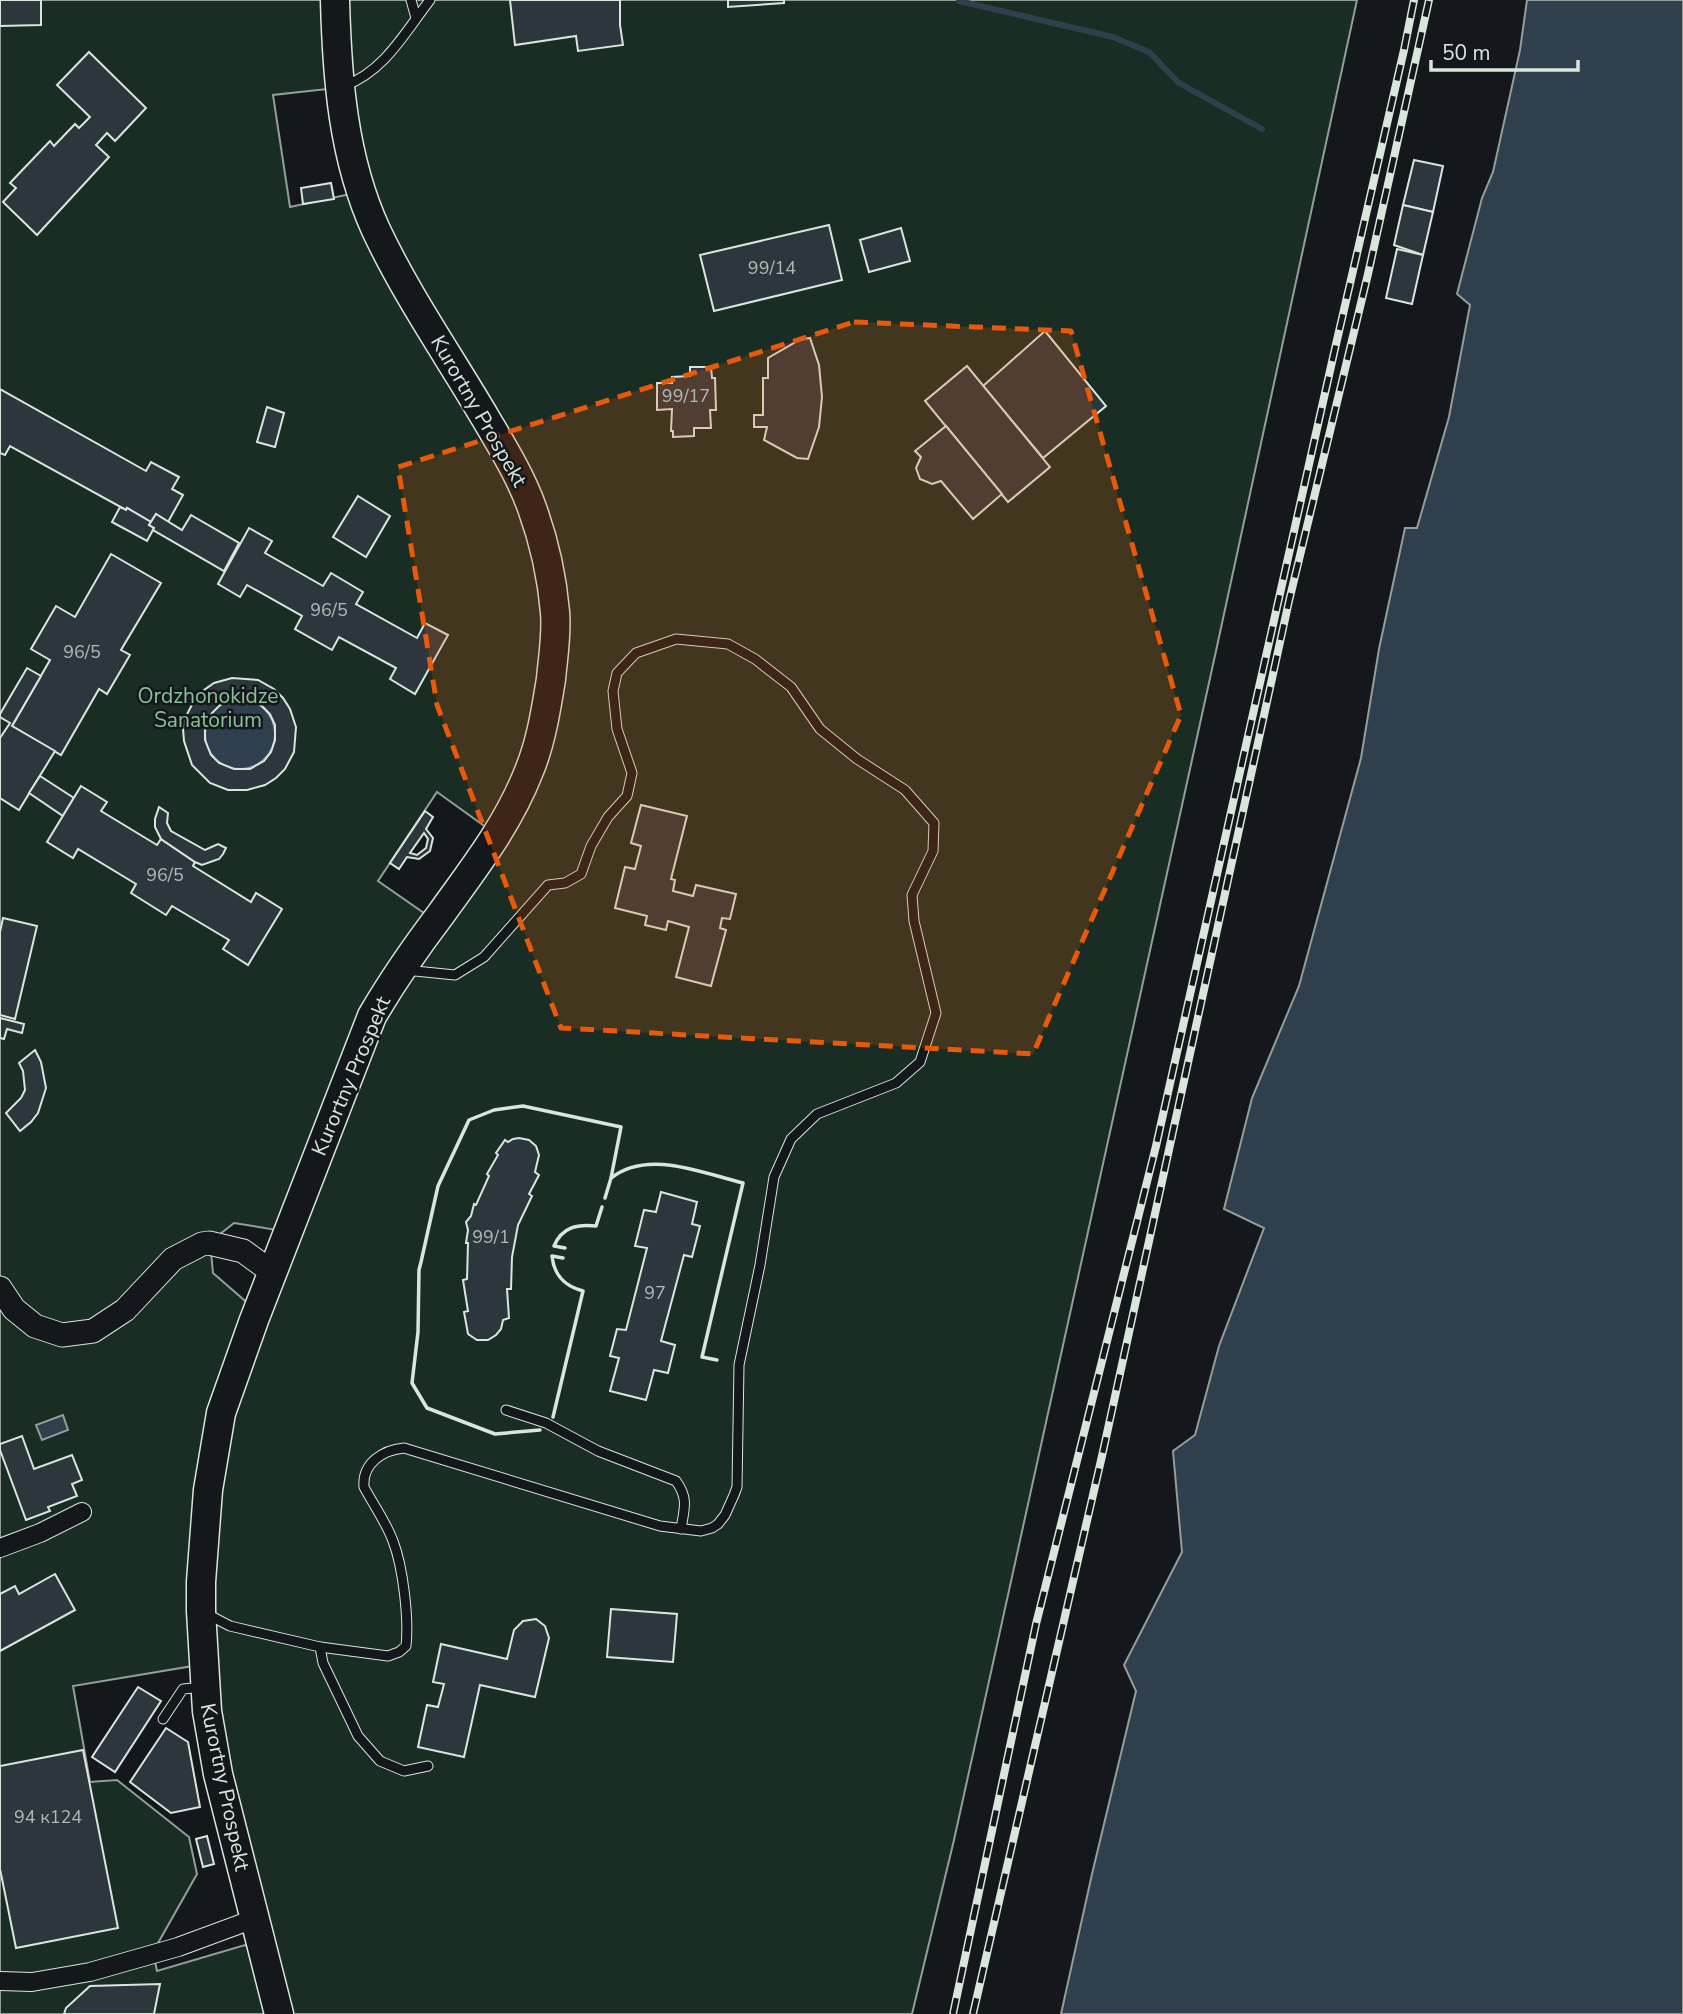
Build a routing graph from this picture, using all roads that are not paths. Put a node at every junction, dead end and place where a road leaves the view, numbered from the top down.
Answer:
1 (335, 0) edge
2 (411, 0) edge
3 (430, 0) edge
4 (416, 18) junction
5 (339, 87) junction
6 (400, 970) junction
7 (273, 1273) junction
8 (0, 1288) edge
9 (506, 1410) dead end
10 (82, 1511) dead end
11 (681, 1529) junction
12 (0, 1548) edge
13 (201, 1611) junction
14 (320, 1647) junction
15 (205, 1686) junction
16 (163, 1719) dead end
17 (428, 1766) dead end
18 (254, 1919) junction
19 (0, 1981) edge
20 (279, 2014) edge

1 - 5 main road, Kurortny Prospekt
2 - 4 lane
3 - 4 lane
4 - 5 lane
5 - 6 main road, Kurortny Prospekt
6 - 7 main road, Kurortny Prospekt
6 - 11 lane
7 - 8 street
7 - 13 main road, Kurortny Prospekt
9 - 11 lane
10 - 12 street
11 - 14 lane
13 - 14 lane
13 - 15 main road, Kurortny Prospekt
14 - 17 lane
15 - 16 lane
15 - 18 main road, Kurortny Prospekt
18 - 19 street
18 - 20 main road, Kurortny Prospekt

